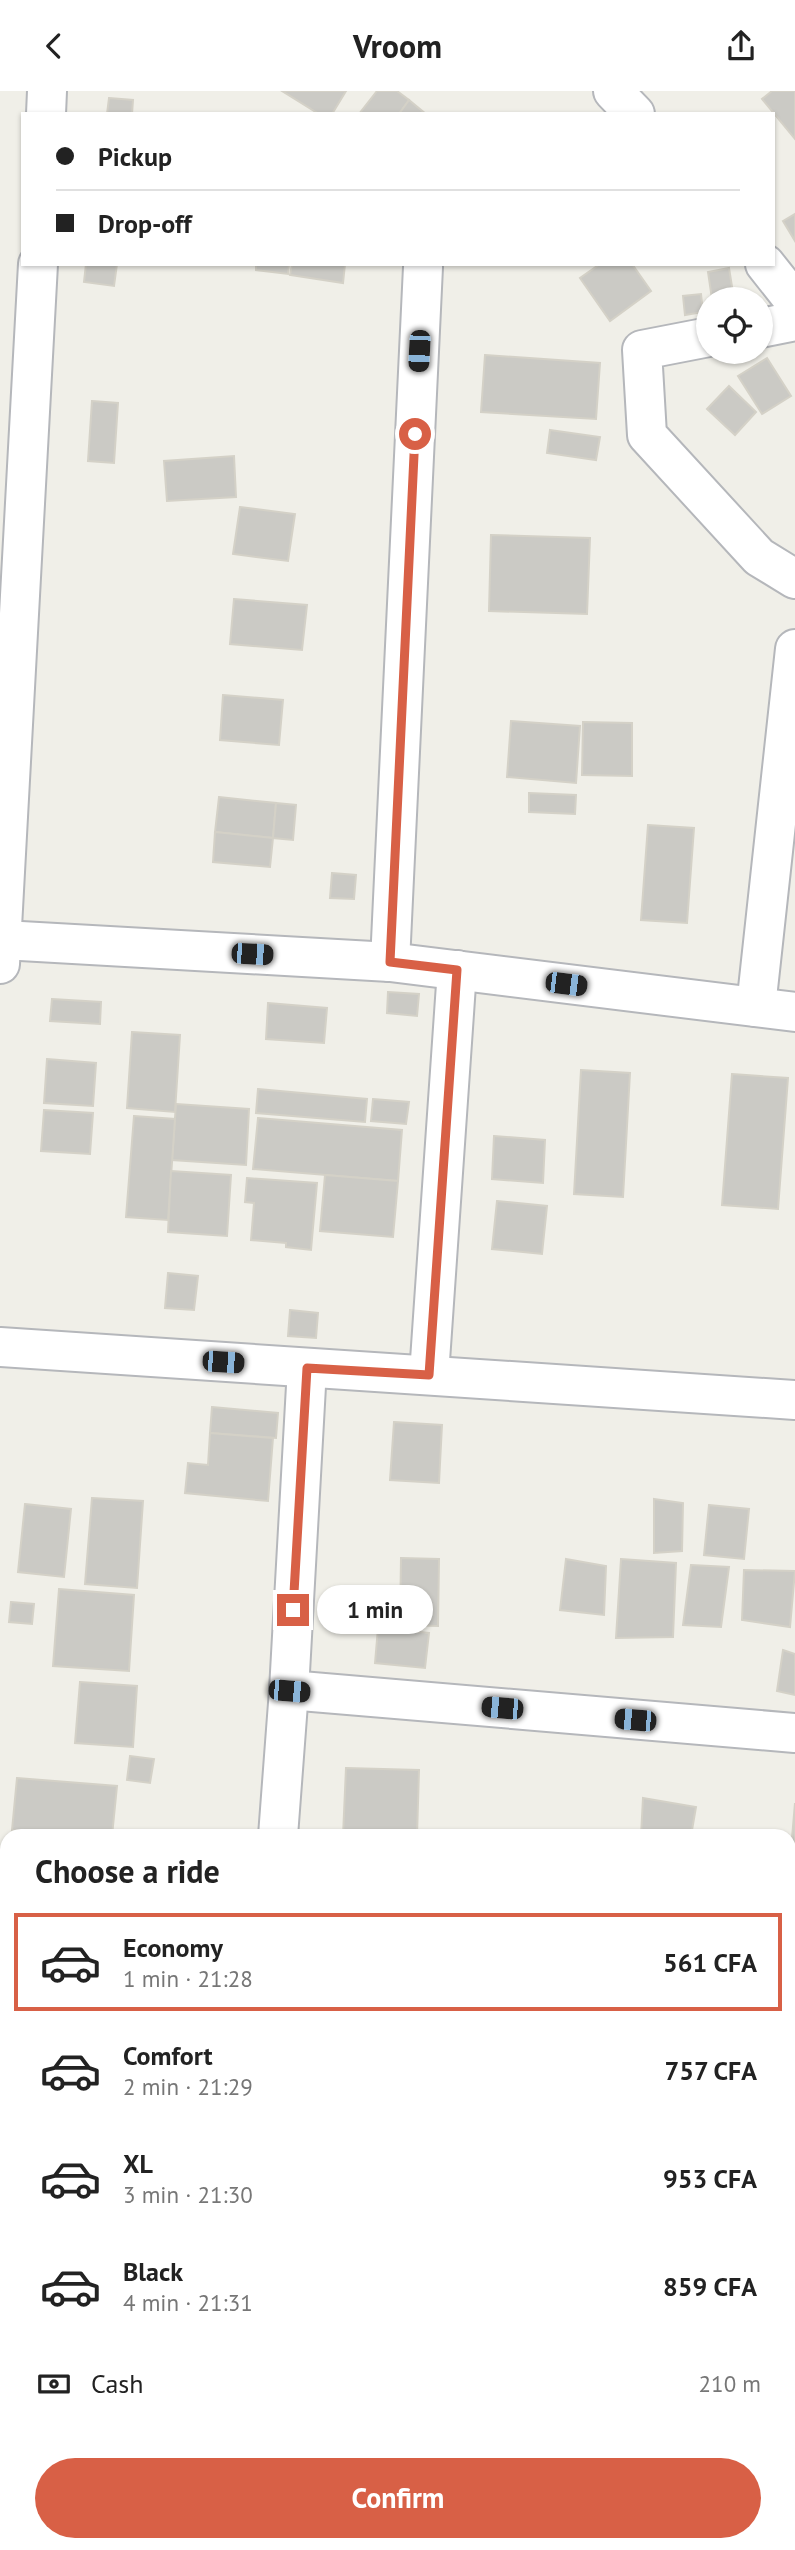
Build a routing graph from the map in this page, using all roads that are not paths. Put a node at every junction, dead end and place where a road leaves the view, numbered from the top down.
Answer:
1 (47, 91) edge
2 (613, 91) edge
3 (46, 112) edge
4 (633, 112) edge
5 (38, 266) edge
6 (767, 266) edge
7 (423, 267) dead end
8 (795, 302) edge
9 (795, 321) edge
10 (773, 326) edge
11 (696, 340) edge
12 (13, 490) edge
13 (795, 579) edge
14 (795, 649) edge
15 (1, 952) edge
16 (390, 962) junction
17 (457, 970) junction
18 (756, 1007) junction
19 (795, 1012) edge
20 (0, 1347) edge
21 (307, 1368) junction
22 (429, 1375) junction
23 (795, 1400) edge
24 (289, 1691) junction
25 (795, 1733) edge
26 (279, 1829) edge

1 - 3 street
2 - 4 street
5 - 12 street
6 - 8 street
7 - 16 street
9 - 10 street
11 - 13 street
12 - 15 street
14 - 18 street
15 - 16 street
16 - 17 street
17 - 18 street
17 - 22 street
18 - 19 street
20 - 21 street
21 - 22 street
21 - 24 street
22 - 23 street
24 - 25 street
24 - 26 street

